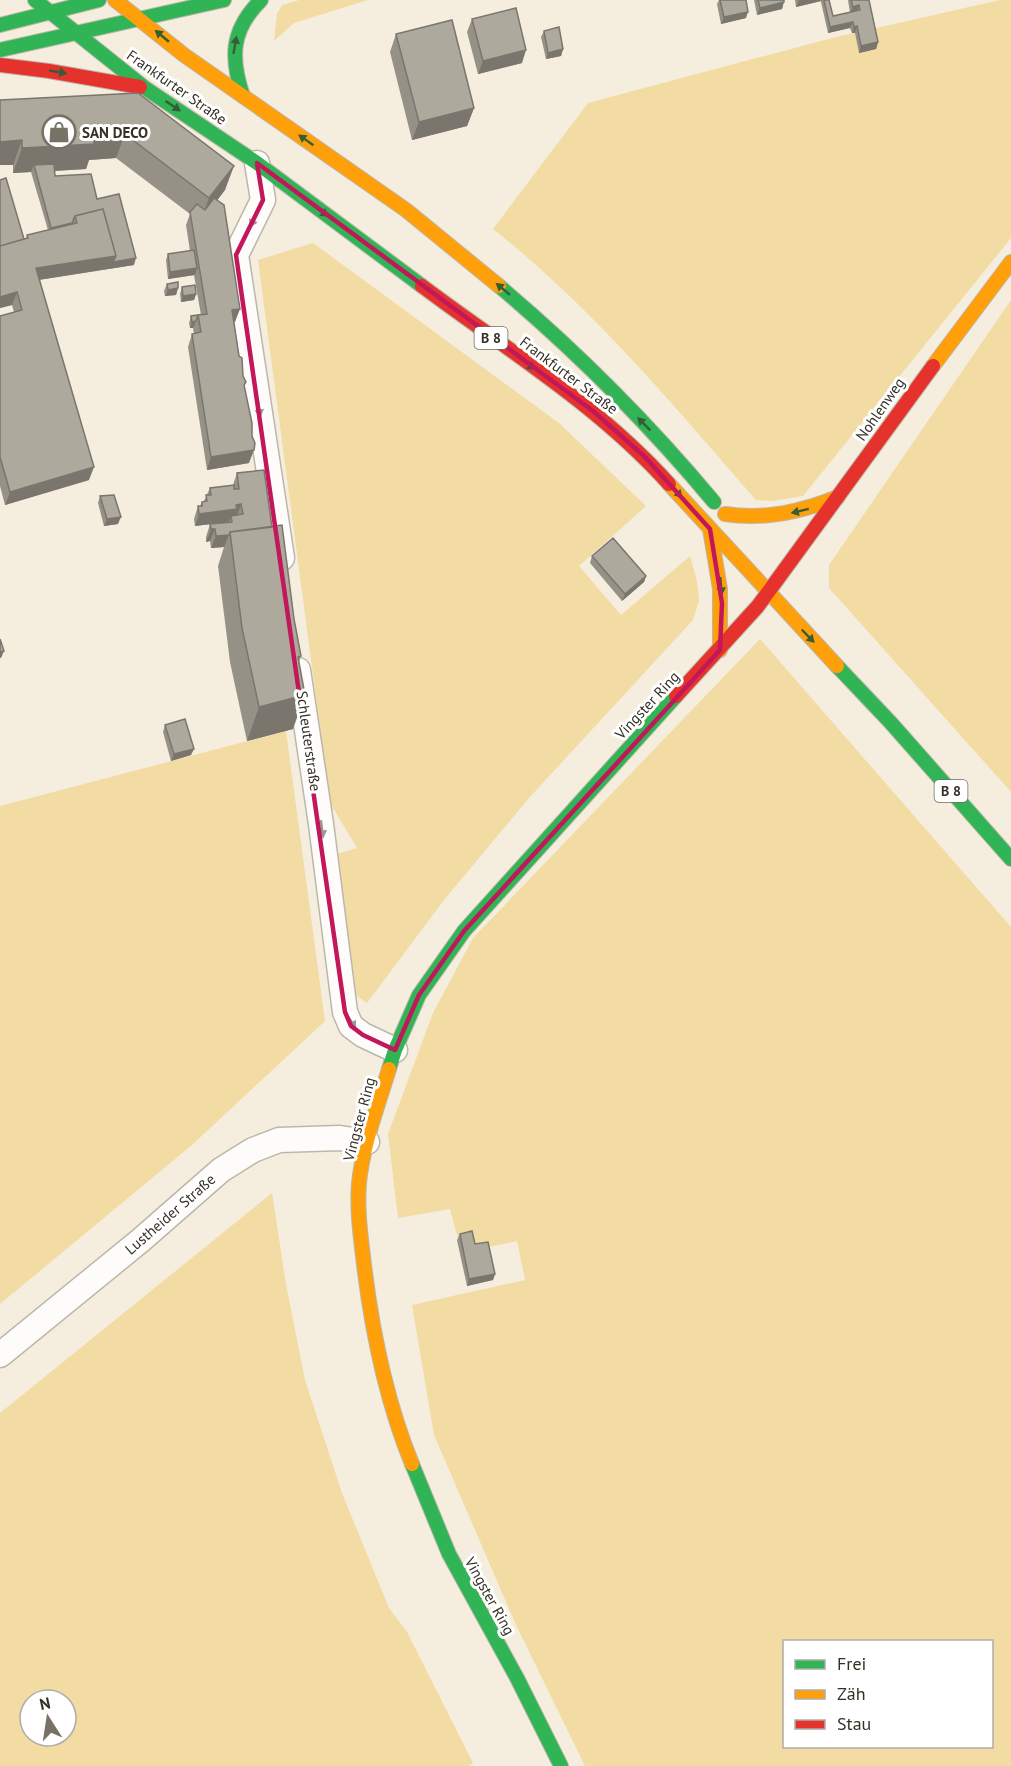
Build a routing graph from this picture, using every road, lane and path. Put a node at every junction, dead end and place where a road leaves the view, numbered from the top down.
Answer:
1 (35, 0) edge
2 (99, 0) edge
3 (115, 0) edge
4 (224, 0) edge
5 (261, 0) edge
6 (50, 12) junction
7 (141, 19) junction
8 (0, 25) edge
9 (76, 33) junction
10 (0, 50) edge
11 (0, 65) edge
12 (146, 88) junction
13 (243, 96) junction
14 (257, 163) junction
15 (1011, 262) edge
16 (838, 497) junction
17 (725, 514) junction
18 (710, 529) junction
19 (739, 531) dead end
20 (767, 563) dead end
21 (285, 579) edge
22 (783, 583) junction
23 (768, 593) junction
24 (839, 647) dead end
25 (295, 649) edge
26 (720, 650) junction
27 (891, 723) junction
28 (1011, 859) edge
29 (395, 1050) junction
30 (367, 1142) junction
31 (0, 1354) edge
32 (561, 1766) edge

1 - 6 main road, Frankfurter Straße / B 8
2 - 6 main road
3 - 7 main road, Frankfurter Straße
4 - 7 main road
13 -> 5 main road
6 - 8 main road
6 - 9 main road, Frankfurter Straße / B 8
7 - 9 main road
13 -> 7 main road, Frankfurter Straße
9 - 10 main road
9 - 12 main road, Frankfurter Straße / B 8
11 -> 12 main road
12 -> 14 main road, Frankfurter Straße / B 8
17 -> 13 main road, Frankfurter Straße
14 -> 18 main road, Frankfurter Straße / B 8
14 -> 21 street
15 - 16 main road, Nohlenweg
16 -> 17 main road
16 - 22 main road, Nohlenweg
17 - 19 main road, Frankfurter Straße
18 - 23 main road, Frankfurter Straße / B 8
18 -> 26 main road
20 - 22 main road
22 - 23 main road, Vingster Ring
23 - 26 main road, Vingster Ring
23 -> 27 main road, Frankfurter Straße / B 8
24 - 27 main road, Frankfurter Straße / B 8
25 -> 29 street, Schleuterstraße
26 - 29 main road, Vingster Ring
27 - 28 main road, Frankfurter Straße / B 8
29 - 30 main road, Vingster Ring
30 - 31 street, Lustheider Straße
30 - 32 main road, Vingster Ring

